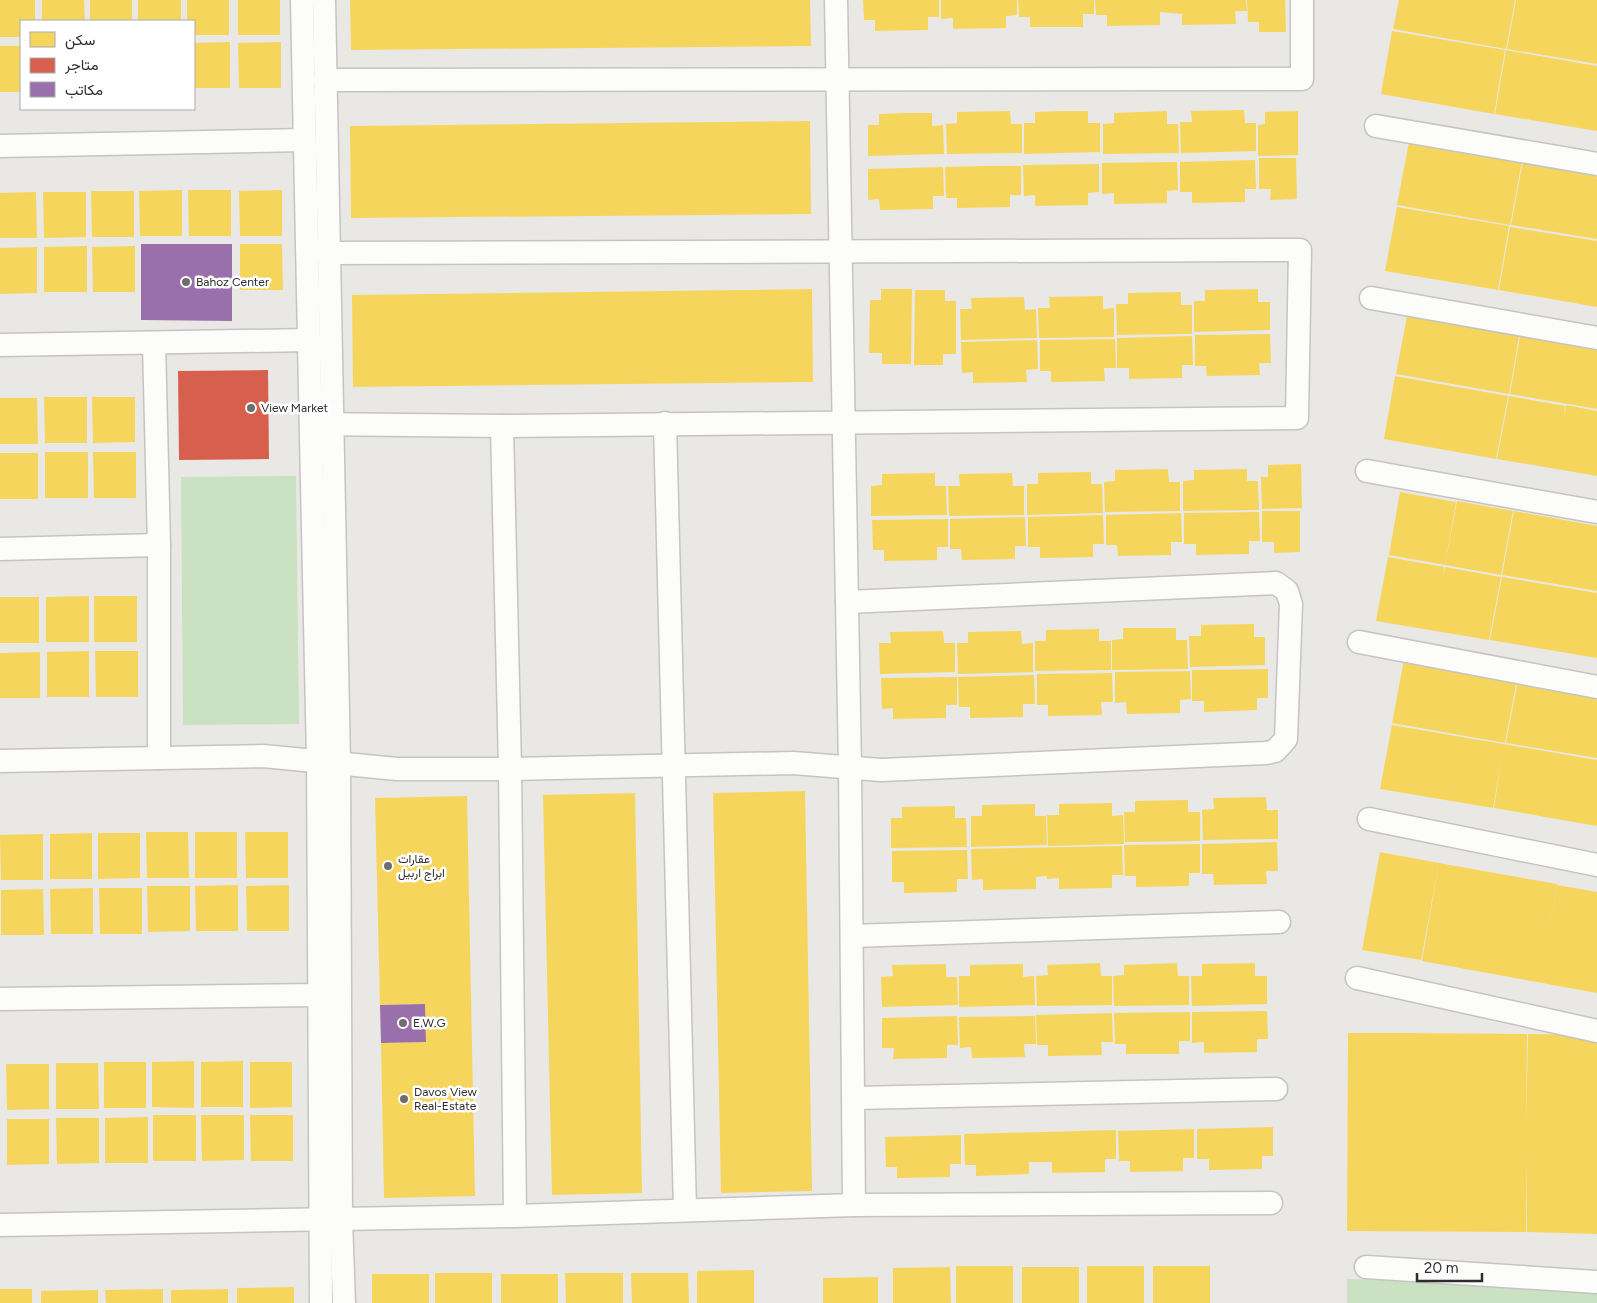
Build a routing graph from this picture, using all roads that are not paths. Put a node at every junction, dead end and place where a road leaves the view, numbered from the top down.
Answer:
1 (302, 0) edge
2 (324, 0) edge
3 (836, 0) edge
4 (1302, 0) edge
5 (838, 79) junction
6 (325, 80) junction
7 (1376, 126) dead end
8 (304, 140) junction
9 (0, 146) edge
10 (1597, 164) edge
11 (840, 251) junction
12 (327, 253) junction
13 (1372, 298) dead end
14 (1597, 338) edge
15 (309, 340) junction
16 (154, 343) junction
17 (0, 345) edge
18 (843, 422) junction
19 (665, 424) junction
20 (322, 425) junction
21 (502, 426) junction
22 (1367, 471) dead end
23 (1597, 512) edge
24 (159, 546) junction
25 (0, 549) edge
26 (846, 602) junction
27 (1360, 642) dead end
28 (1597, 687) edge
29 (159, 758) junction
30 (0, 760) edge
31 (328, 762) junction
32 (674, 766) junction
33 (850, 768) junction
34 (510, 769) junction
35 (1369, 819) dead end
36 (1597, 865) edge
37 (1280, 922) dead end
38 (852, 936) junction
39 (1357, 978) dead end
40 (319, 995) junction
41 (0, 999) edge
42 (1597, 1032) edge
43 (1276, 1090) dead end
44 (854, 1098) junction
45 (1271, 1203) dead end
46 (854, 1205) junction
47 (685, 1210) junction
48 (515, 1216) junction
49 (331, 1219) junction
50 (0, 1225) edge
51 (1366, 1267) dead end
52 (1597, 1282) edge
53 (321, 1303) edge
54 (344, 1303) edge

1 - 8 street
2 - 6 street
3 - 5 street
4 - 5 street
5 - 6 street
5 - 11 street
6 - 12 street
7 - 10 street
8 - 9 street
8 - 15 street
11 - 12 street
11 - 18 street
11 - 18 street
12 - 20 street
13 - 14 street
15 - 16 street
15 - 20 street
16 - 17 street
16 - 24 street
18 - 19 street
18 - 26 street
19 - 21 street
19 - 32 street
20 - 21 street
20 - 31 street
21 - 34 street
22 - 23 street
24 - 25 street
24 - 29 street
26 - 33 street
26 - 33 street
27 - 28 street
29 - 30 street
29 - 31 street
31 - 34 street
31 - 40 street
31 - 49 street
32 - 33 street
32 - 34 street
32 - 47 street
33 - 38 street
34 - 48 street
35 - 36 street
37 - 38 street
38 - 44 street
39 - 42 street
40 - 41 street
40 - 49 street
43 - 44 street
44 - 46 street
45 - 46 street
46 - 47 street
47 - 48 street
48 - 49 street
49 - 50 street
49 - 53 street
49 - 54 street
51 - 52 street

